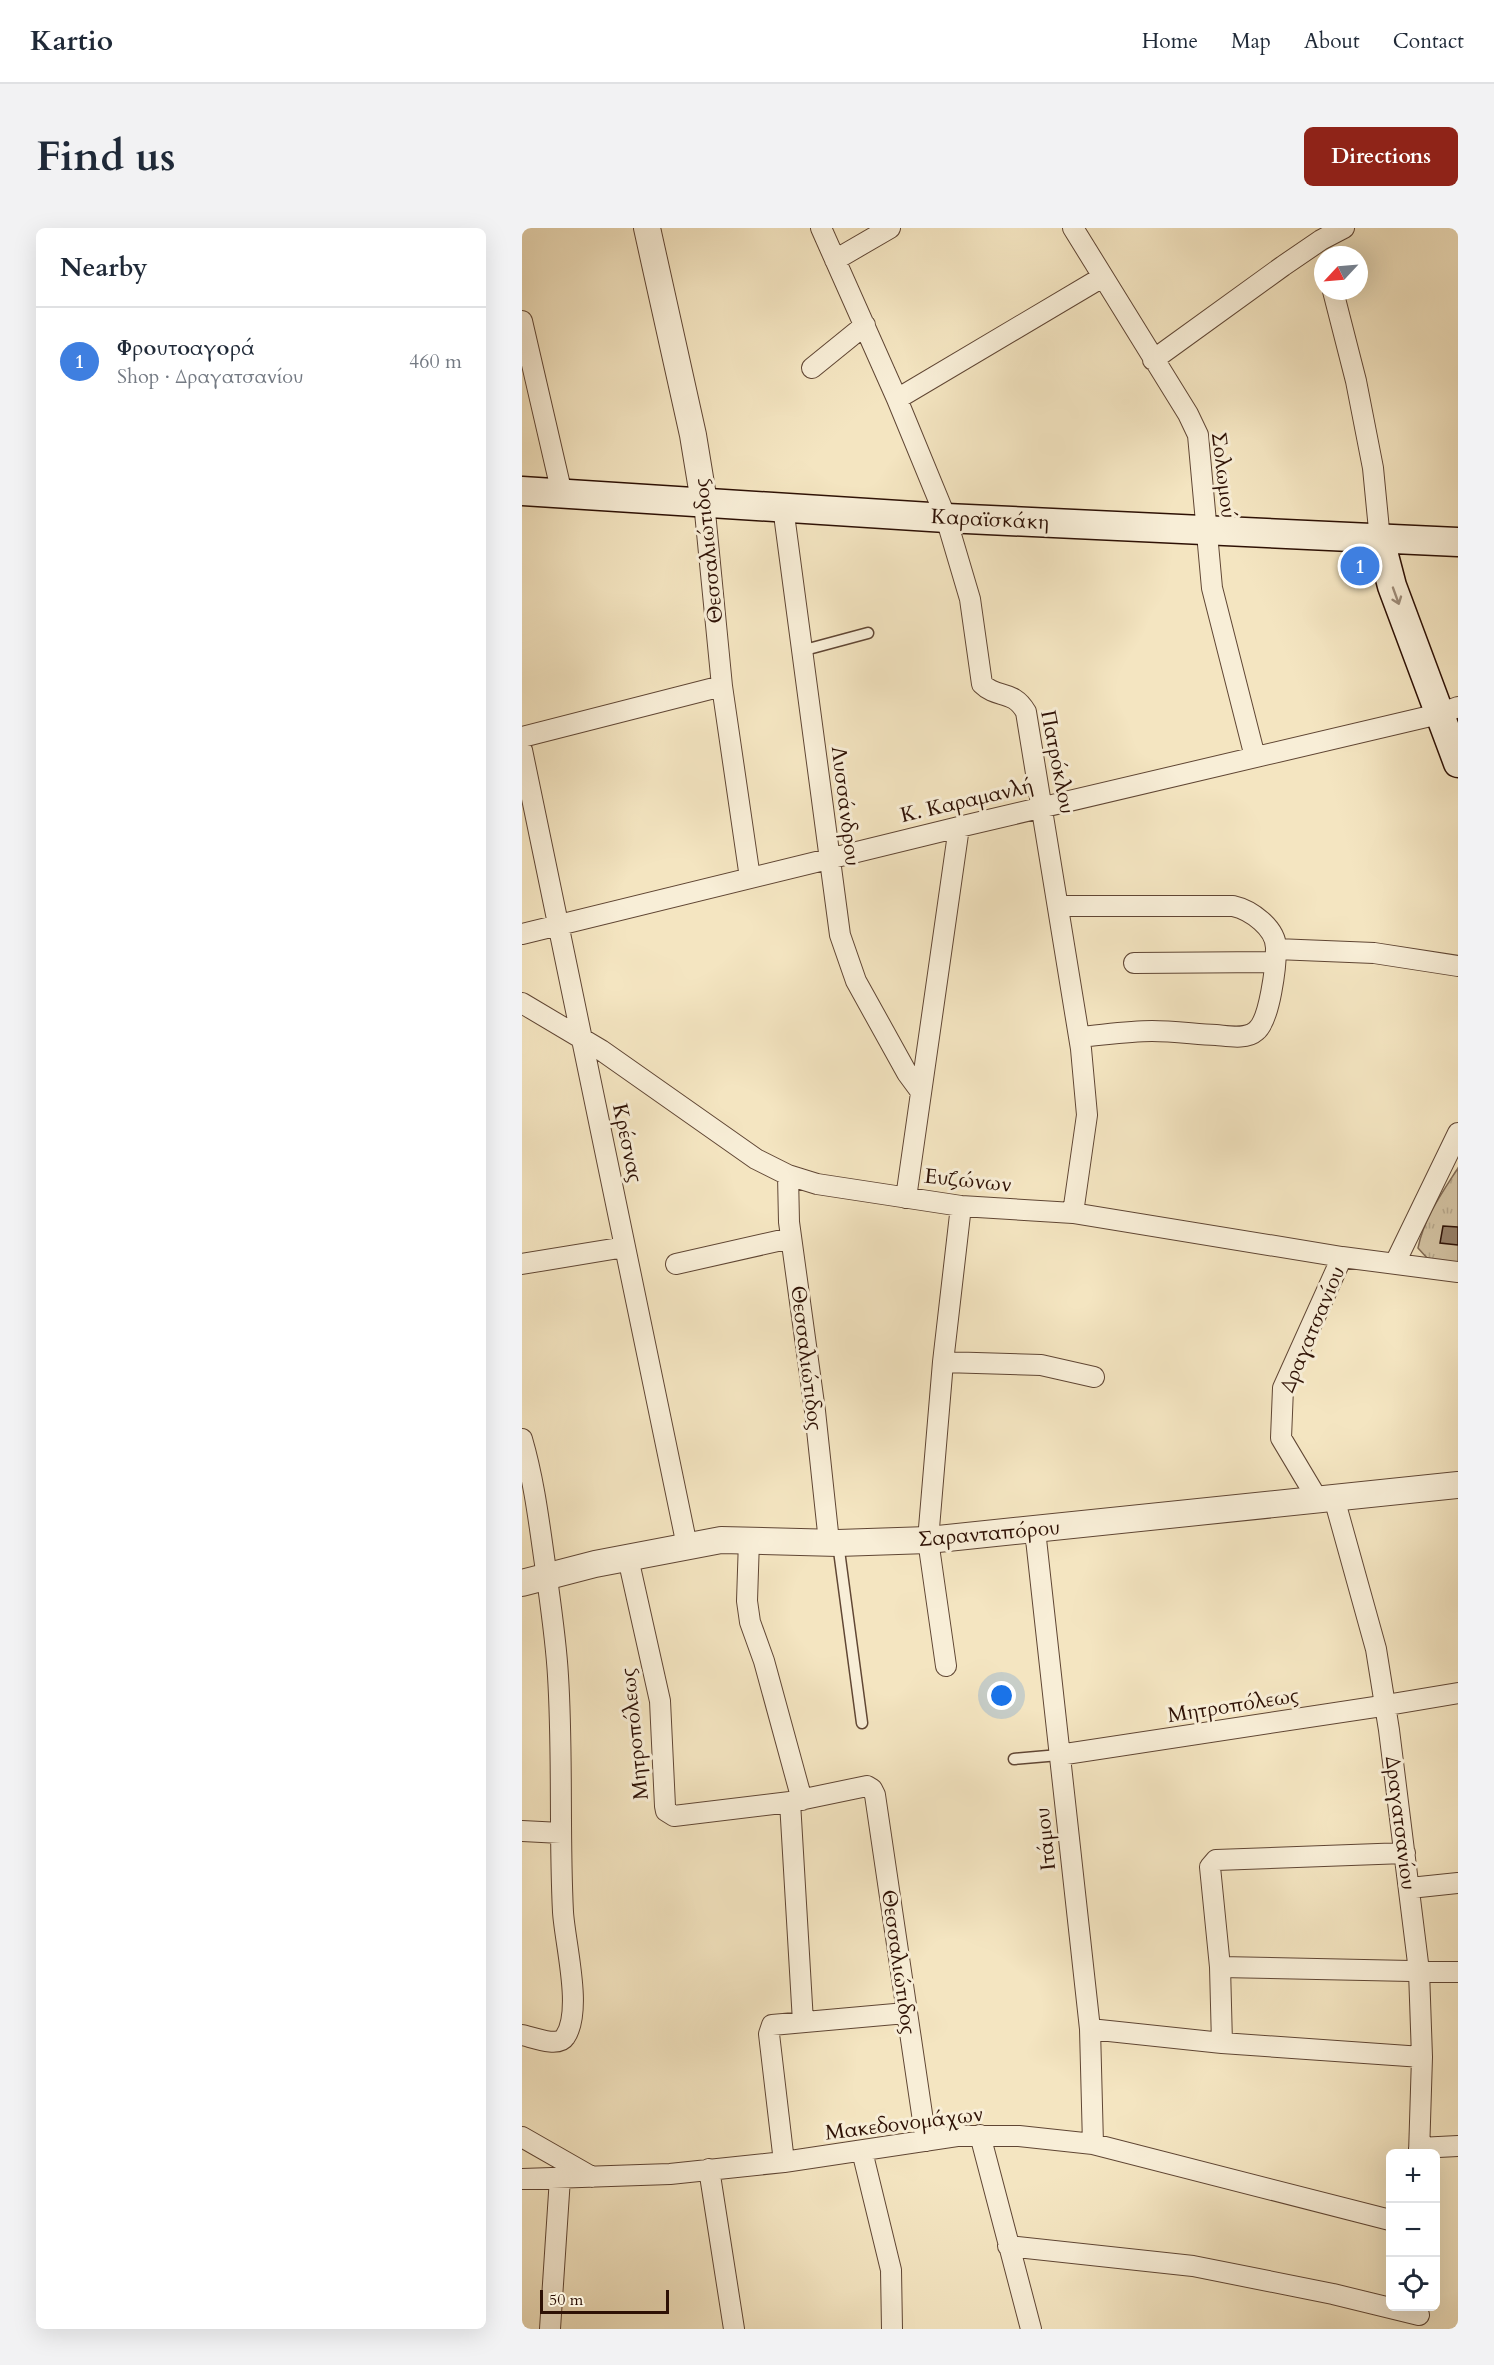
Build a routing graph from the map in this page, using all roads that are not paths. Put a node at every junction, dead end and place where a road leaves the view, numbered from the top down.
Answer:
1 (647, 228) edge
2 (821, 228) edge
3 (890, 228) edge
4 (1073, 228) edge
5 (1344, 228) edge
6 (1321, 241) edge
7 (835, 260) junction
8 (1101, 278) junction
9 (1335, 300) edge
10 (522, 321) edge
11 (865, 325) junction
12 (1153, 360) junction
13 (812, 368) dead end
14 (897, 399) junction
15 (522, 491) edge
16 (562, 494) junction
17 (704, 502) junction
18 (783, 507) junction
19 (946, 518) junction
20 (1206, 529) junction
21 (1380, 540) junction
22 (1458, 542) edge
23 (868, 633) dead end
24 (801, 651) junction
25 (722, 686) junction
26 (1448, 710) edge
27 (522, 737) edge
28 (522, 750) edge
29 (1255, 757) junction
30 (1458, 763) edge
31 (1042, 807) junction
32 (959, 827) junction
33 (828, 858) junction
34 (750, 878) junction
35 (1058, 906) junction
36 (558, 925) junction
37 (522, 934) edge
38 (1275, 956) junction
39 (1134, 963) dead end
40 (1458, 966) edge
41 (522, 1003) edge
42 (581, 1036) junction
43 (1079, 1037) junction
44 (921, 1092) junction
45 (1458, 1133) edge
46 (788, 1175) junction
47 (906, 1198) junction
48 (961, 1206) junction
49 (1073, 1213) junction
50 (791, 1238) junction
51 (625, 1247) junction
52 (1342, 1257) junction
53 (1395, 1263) junction
54 (522, 1264) edge
55 (676, 1264) dead end
56 (1458, 1272) edge
57 (943, 1362) junction
58 (1094, 1377) dead end
59 (522, 1439) edge
60 (1458, 1485) edge
61 (1326, 1499) junction
62 (1035, 1530) junction
63 (749, 1540) junction
64 (928, 1540) junction
65 (833, 1542) junction
66 (687, 1546) junction
67 (628, 1558) junction
68 (546, 1576) junction
69 (522, 1583) edge
70 (946, 1666) dead end
71 (1458, 1693) edge
72 (1386, 1705) junction
73 (862, 1723) dead end
74 (1059, 1755) junction
75 (1014, 1759) dead end
76 (867, 1786) joint
77 (796, 1801) junction
78 (522, 1831) edge
79 (561, 1833) junction
80 (1405, 1853) junction
81 (1458, 1883) edge
82 (1410, 1888) junction
83 (1220, 1967) junction
84 (1419, 1971) junction
85 (1458, 1972) edge
86 (906, 2013) junction
87 (803, 2022) junction
88 (1090, 2029) junction
89 (522, 2035) edge
90 (1222, 2043) junction
91 (1422, 2057) junction
92 (980, 2135) junction
93 (522, 2137) edge
94 (926, 2141) junction
95 (1093, 2144) junction
96 (1458, 2146) edge
97 (1419, 2149) edge
98 (1435, 2149) edge
99 (862, 2151) junction
100 (784, 2162) junction
101 (709, 2169) junction
102 (592, 2177) junction
103 (560, 2178) junction
104 (522, 2179) edge
105 (1386, 2219) edge
106 (1008, 2246) junction
107 (1419, 2317) edge
108 (550, 2329) edge
109 (735, 2329) edge
110 (892, 2329) edge
111 (1031, 2329) edge

1 - 17 street, Θεσσαλιώτιδος
2 - 7 street, Πατρόκλου
3 - 7 street
4 - 8 street, Σολωμού
5 - 6 street
6 - 12 street
7 - 11 street, Πατρόκλου
8 - 12 street, Σολωμού
8 - 14 street
9 - 21 street
10 - 16 street
11 - 13 street
11 - 14 street, Πατρόκλου
12 - 20 street, Σολωμού
14 - 19 street, Πατρόκλου
15 - 16 main road, Καραϊσκάκη
16 - 17 main road, Καραϊσκάκη
17 - 18 main road, Καραϊσκάκη
17 - 25 street, Θεσσαλιώτιδος
18 - 19 main road, Καραϊσκάκη
18 - 24 street, Λυσσάνδρου
19 - 20 main road, Καραϊσκάκη
19 - 31 street, Πατρόκλου
20 - 21 main road, Καραϊσκάκη
20 - 29 street, Σολωμού
21 - 22 main road, Καραϊσκάκη
21 -> 26 main road
23 - 24 lane
24 - 33 street, Λυσσάνδρου
25 - 27 street
25 - 34 street, Θεσσαλιώτιδος
26 - 29 street, Κ. Καραμανλή
26 - 30 main road
28 - 36 street, Κρέσνας
29 - 31 street, Κ. Καραμανλή
31 - 32 street, Κ. Καραμανλή
31 - 35 street, Πατρόκλου
32 - 33 street, Κ. Καραμανλή
32 - 44 street
33 - 34 street, Κ. Καραμανλή
33 - 44 street, Λυσσάνδρου
34 - 36 street, Κ. Καραμανλή
35 - 38 street
35 - 43 street, Πατρόκλου
36 - 37 street, Κ. Καραμανλή
36 - 42 street, Κρέσνας
38 - 39 street
38 - 40 street
38 - 43 street
41 - 42 street, Ευζώνων
42 - 46 street, Ευζώνων
42 - 51 street, Κρέσνας
43 - 49 street, Πατρόκλου
44 - 47 street
45 - 53 street
46 - 47 street, Ευζώνων
46 - 50 street, Θεσσαλιώτιδος
47 - 48 street, Ευζώνων
48 - 49 street, Ευζώνων
48 - 57 street
49 - 52 street, Ευζώνων
50 - 55 street
50 - 65 street, Θεσσαλιώτιδος
51 - 54 street
51 - 66 street, Κρέσνας
52 - 53 street, Ευζώνων
52 - 61 street, Δραγατσανίου
53 - 56 street, Ευζώνων
57 - 58 street
57 - 64 street
59 - 68 street
60 - 61 street, Σαρανταπόρου
61 - 62 street, Σαρανταπόρου
61 - 72 street, Δραγατσανίου
62 - 64 street, Σαρανταπόρου
62 - 74 street, Ιτάμου
63 - 65 street, Σαρανταπόρου
63 - 66 street, Σαρανταπόρου
63 - 77 street
64 - 65 street, Σαρανταπόρου
64 - 70 street
65 - 73 lane, Θεσσαλιώτιδος
66 - 67 street, Σαρανταπόρου
67 - 68 street, Σαρανταπόρου
67 - 77 street, Μητροπόλεως
68 - 69 street, Σαρανταπόρου
68 - 79 street
71 - 72 street, Μητροπόλεως
72 - 74 street, Μητροπόλεως
72 - 80 street, Δραγατσανίου
74 - 75 lane, Μητροπόλεως
74 - 88 street, Ιτάμου
76 - 77 street, Μητροπόλεως
76 - 86 street, Θεσσαλιώτιδος
77 - 87 street
78 - 79 street
79 - 89 street
80 - 82 street, Δραγατσανίου
80 - 83 street
81 - 82 street
82 - 84 street, Δραγατσανίου
83 - 84 street
83 - 90 street
84 - 85 street
84 - 91 street, Δραγατσανίου
86 - 87 street
86 - 94 street, Θεσσαλιώτιδος
87 - 100 street
88 - 90 street
88 - 95 street, Ιτάμου
90 - 91 street
91 - 97 street, Δραγατσανίου
92 - 94 street, Μακεδονομάχων
92 - 95 street, Μακεδονομάχων
92 - 106 street
93 - 102 street
94 - 99 street, Μακεδονομάχων
95 - 105 street, Μακεδονομάχων
96 - 98 street
99 - 100 street, Μακεδονομάχων
99 - 110 street
100 - 101 street, Μακεδονομάχων
101 - 102 street, Μακεδονομάχων
101 - 109 street
102 - 103 street, Μακεδονομάχων
103 - 104 street, Μακεδονομάχων
103 - 108 street
106 - 107 street
106 - 111 street

